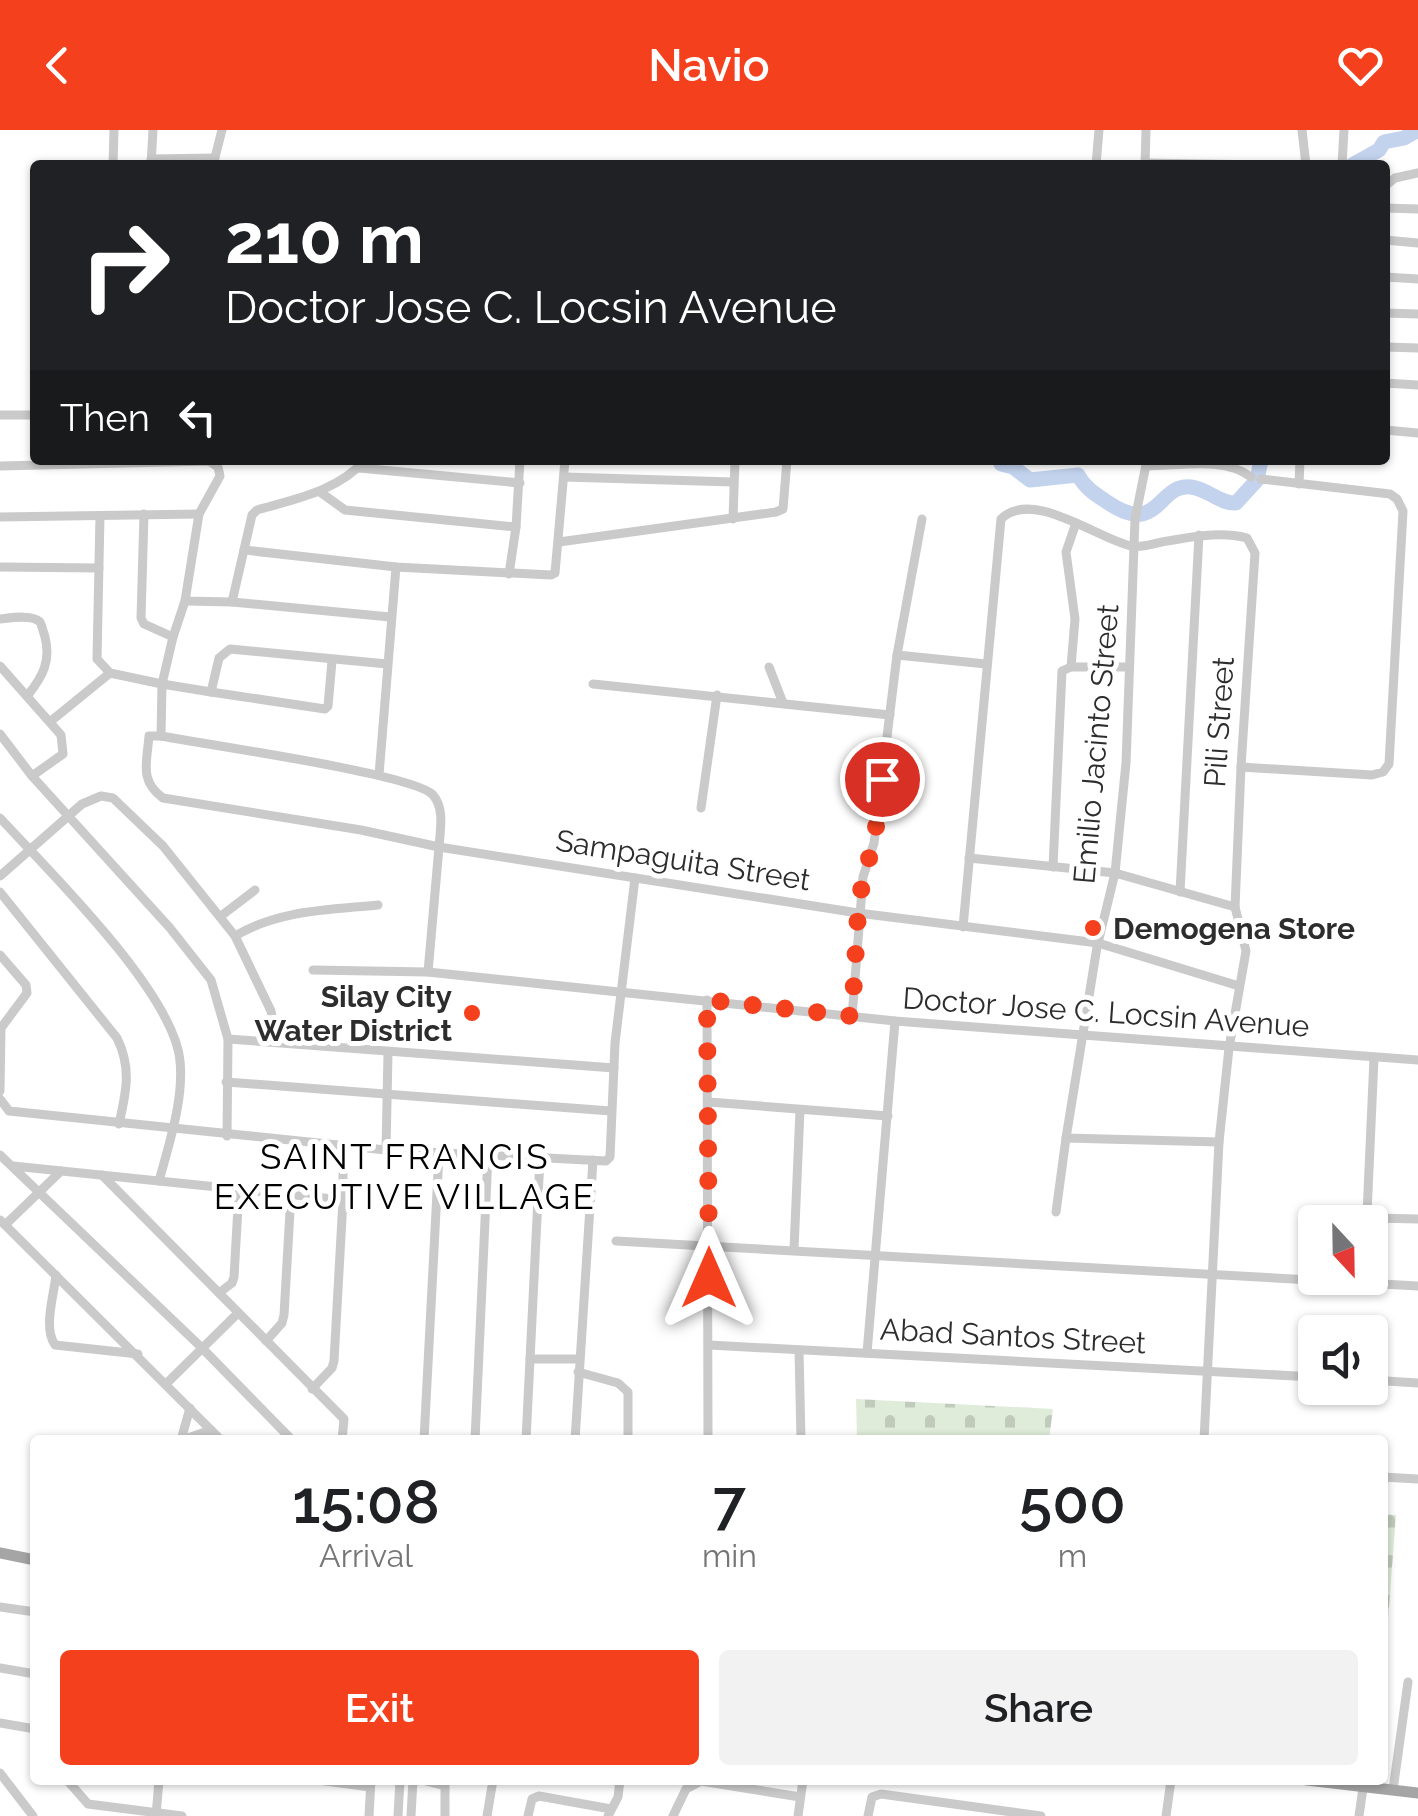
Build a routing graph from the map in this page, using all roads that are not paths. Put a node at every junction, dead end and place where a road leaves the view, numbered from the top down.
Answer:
1 (114, 130) edge
2 (152, 130) edge
3 (222, 130) edge
4 (1098, 130) edge
5 (1146, 130) edge
6 (1302, 130) edge
7 (1344, 130) edge
8 (113, 160) edge
9 (151, 160) edge
10 (214, 160) edge
11 (1096, 160) edge
12 (1145, 160) edge
13 (1305, 160) edge
14 (1342, 160) edge
15 (1418, 173) edge
16 (1390, 182) edge
17 (1390, 208) edge
18 (1418, 210) edge
19 (1390, 240) edge
20 (1418, 243) edge
21 (1390, 277) edge
22 (1418, 279) edge
23 (1390, 313) edge
24 (1418, 314) edge
25 (1390, 346) edge
26 (1418, 348) edge
27 (1390, 382) edge
28 (1418, 385) edge
29 (0, 415) edge
30 (30, 415) edge
31 (1390, 430) edge
32 (1418, 433) edge
33 (52, 465) edge
34 (214, 465) edge
35 (360, 465) edge
36 (370, 465) edge
37 (520, 465) edge
38 (565, 465) edge
39 (735, 465) edge
40 (787, 465) edge
41 (1147, 465) edge
42 (1242, 465) edge
43 (1300, 465) edge
44 (0, 466) edge
45 (564, 477) junction
46 (733, 482) junction
47 (520, 484) junction
48 (1300, 484) junction
49 (320, 492) junction
50 (144, 514) junction
51 (199, 514) junction
52 (100, 516) junction
53 (0, 518) edge
54 (732, 519) junction
55 (922, 519) dead end
56 (1076, 523) junction
57 (516, 527) junction
58 (1199, 536) junction
59 (559, 542) junction
60 (1136, 548) junction
61 (244, 550) junction
62 (0, 567) edge
63 (396, 567) junction
64 (98, 568) junction
65 (509, 574) junction
66 (185, 601) junction
67 (232, 602) junction
68 (390, 617) junction
69 (0, 619) edge
70 (172, 637) junction
71 (897, 655) junction
72 (332, 661) junction
73 (387, 664) junction
74 (986, 664) junction
75 (0, 666) edge
76 (769, 667) dead end
77 (1071, 667) junction
78 (1128, 667) junction
79 (110, 674) junction
80 (162, 684) junction
81 (593, 684) dead end
82 (211, 692) junction
83 (28, 695) junction
84 (717, 695) junction
85 (783, 702) junction
86 (890, 715) junction
87 (51, 721) junction
88 (0, 734) edge
89 (161, 736) junction
90 (1240, 767) junction
91 (379, 775) junction
92 (32, 776) junction
93 (701, 808) dead end
94 (68, 816) junction
95 (0, 818) edge
96 (439, 847) junction
97 (30, 850) junction
98 (969, 858) junction
99 (1053, 867) junction
100 (1115, 873) junction
101 (0, 876) edge
102 (635, 878) junction
103 (255, 890) dead end
104 (0, 892) edge
105 (1180, 892) junction
106 (378, 904) dead end
107 (1235, 906) junction
108 (858, 913) junction
109 (221, 916) junction
110 (962, 926) junction
111 (235, 936) junction
112 (1098, 943) junction
113 (0, 955) edge
114 (313, 970) dead end
115 (428, 972) junction
116 (1239, 986) junction
117 (622, 994) junction
118 (707, 1000) junction
119 (852, 1016) junction
120 (895, 1021) junction
121 (0, 1028) edge
122 (1084, 1035) junction
123 (228, 1040) junction
124 (277, 1042) junction
125 (1229, 1048) junction
126 (388, 1053) junction
127 (1374, 1058) junction
128 (1418, 1060) edge
129 (0, 1068) edge
130 (614, 1068) junction
131 (226, 1082) junction
132 (0, 1092) edge
133 (388, 1096) junction
134 (0, 1099) edge
135 (709, 1102) junction
136 (800, 1110) junction
137 (9, 1111) junction
138 (611, 1112) junction
139 (888, 1116) junction
140 (0, 1120) edge
141 (120, 1124) junction
142 (172, 1130) junction
143 (227, 1136) junction
144 (1066, 1138) junction
145 (1219, 1142) junction
146 (343, 1145) junction
147 (386, 1150) junction
148 (440, 1154) junction
149 (0, 1155) edge
150 (488, 1155) junction
151 (540, 1158) junction
152 (594, 1160) junction
153 (11, 1166) junction
154 (60, 1171) junction
155 (102, 1175) junction
156 (140, 1179) junction
157 (160, 1181) junction
158 (240, 1189) junction
159 (38, 1193) junction
160 (291, 1194) junction
161 (126, 1199) junction
162 (344, 1200) junction
163 (1056, 1212) dead end
164 (1418, 1219) edge
165 (2, 1222) edge
166 (616, 1241) dead end
167 (708, 1244) junction
168 (794, 1249) junction
169 (876, 1254) junction
170 (1212, 1272) junction
171 (56, 1275) junction
172 (1418, 1286) edge
173 (219, 1293) junction
174 (238, 1313) junction
175 (266, 1340) junction
176 (709, 1345) junction
177 (201, 1347) junction
178 (798, 1350) junction
179 (868, 1353) junction
180 (138, 1354) junction
181 (530, 1359) junction
182 (579, 1359) junction
183 (578, 1372) junction
184 (1207, 1372) junction
185 (1298, 1377) edge
186 (1388, 1381) edge
187 (167, 1383) junction
188 (1418, 1383) edge
189 (312, 1389) junction
190 (190, 1408) junction
191 (211, 1430) junction
192 (182, 1435) edge
193 (196, 1435) edge
194 (216, 1435) edge
195 (287, 1435) edge
196 (342, 1435) edge
197 (424, 1435) edge
198 (476, 1435) edge
199 (526, 1435) edge
200 (575, 1435) edge
201 (628, 1435) edge
202 (708, 1435) edge
203 (801, 1435) edge
204 (1204, 1435) edge
205 (1388, 1477) edge
206 (1418, 1479) edge
207 (0, 1554) edge
208 (30, 1559) edge
209 (0, 1606) edge
210 (30, 1611) edge
211 (0, 1668) edge
212 (30, 1673) edge
213 (1408, 1682) dead end
214 (0, 1723) edge
215 (30, 1730) edge
216 (0, 1773) edge
217 (72, 1785) edge
218 (159, 1785) edge
219 (370, 1785) edge
220 (400, 1785) edge
221 (413, 1785) edge
222 (441, 1785) edge
223 (492, 1785) edge
224 (619, 1785) edge
225 (694, 1785) edge
226 (720, 1785) edge
227 (802, 1785) edge
228 (1170, 1785) edge
229 (1341, 1785) edge
230 (1362, 1788) junction
231 (1393, 1790) junction
232 (1418, 1794) edge
233 (800, 1798) junction
234 (609, 1813) edge
235 (157, 1815) edge
236 (34, 1816) edge
237 (182, 1816) edge
238 (368, 1816) edge
239 (398, 1816) edge
240 (411, 1816) edge
241 (445, 1816) edge
242 (487, 1816) edge
243 (528, 1816) edge
244 (674, 1816) edge
245 (798, 1816) edge
246 (868, 1816) edge
247 (1041, 1816) edge
248 (1166, 1816) edge
249 (1359, 1816) edge

1 - 8 street
2 - 9 street
3 - 10 street
4 - 11 street
5 - 12 street
6 - 13 street
7 - 14 street
15 - 16 street
17 - 18 street
19 - 20 street
21 - 22 street
23 - 24 street
25 - 26 street
27 - 28 street
29 - 30 street
31 - 32 street
33 - 44 street
34 - 51 street
35 - 49 street
36 - 47 street
37 - 47 street
38 - 45 street
39 - 46 street
40 - 54 street
41 - 60 street, Emilio Jacinto Street
42 - 48 street
43 - 48 street
45 - 46 street
45 - 59 street
46 - 54 street
47 - 57 street
48 - 90 street
49 - 57 street
49 - 61 street
50 - 51 street
50 - 52 street
50 - 70 street
51 - 66 street
52 - 53 street
52 - 64 street
54 - 59 street
55 - 71 street
56 - 60 street
56 - 74 street
56 - 77 street
57 - 65 street
58 - 60 street
58 - 90 street, Pili Street
58 - 105 street
59 - 65 street
60 - 78 street, Emilio Jacinto Street
61 - 63 street
61 - 67 street
62 - 64 street
63 - 65 street
63 - 68 street
64 - 79 street
66 - 67 street
66 - 70 street
67 - 68 street
68 - 73 street
69 - 83 street
70 - 80 street
71 - 74 street
71 - 86 street
72 - 73 street
72 - 82 street
72 - 82 street
73 - 91 street
74 - 98 street
75 - 83 street
76 - 85 street
77 - 78 street
77 - 99 street
78 - 100 street, Emilio Jacinto Street
79 - 80 street
79 - 87 street
80 - 82 street
80 - 89 street
81 - 84 street
83 - 87 street
84 - 85 street
84 - 93 street
85 - 86 street
86 - 108 street
87 - 92 street
88 - 92 street
89 - 91 street
89 - 96 street, Sampaguita Street
90 - 107 street, Pili Street
91 - 96 street
92 - 94 street
94 - 97 street
94 - 109 street
94 - 123 street
95 - 97 street
96 - 102 street, Sampaguita Street
96 - 115 street
97 - 101 street
97 - 142 street
98 - 99 street
98 - 110 street
99 - 100 street
100 - 105 street
100 - 112 street, Emilio Jacinto Street
102 - 108 street, Sampaguita Street
102 - 117 street
103 - 109 street
104 - 141 street
105 - 107 street
106 - 111 street
107 - 116 street, Pili Street
108 - 110 street, Sampaguita Street
108 - 119 street
109 - 111 street
110 - 112 street, Sampaguita Street
111 - 124 street
112 - 116 street, Sampaguita Street
112 - 122 street, Emilio Jacinto Street
113 - 121 street
114 - 115 street, Doctor Jose C. Locsin Avenue
115 - 117 street, Doctor Jose C. Locsin Avenue
116 - 125 street, Pili Street
117 - 118 street, Doctor Jose C. Locsin Avenue
117 - 130 street
118 - 119 street, Doctor Jose C. Locsin Avenue
118 - 135 street
119 - 120 street, Doctor Jose C. Locsin Avenue
120 - 122 street, Doctor Jose C. Locsin Avenue
120 - 139 street
121 - 129 street
122 - 125 street, Doctor Jose C. Locsin Avenue
122 - 144 street, Emilio Jacinto Street
123 - 124 street
123 - 131 street
124 - 126 street
125 - 127 street, Doctor Jose C. Locsin Avenue
125 - 145 street, Pili Street
126 - 130 street
126 - 133 street
127 - 128 street, Doctor Jose C. Locsin Avenue
127 - 164 street
129 - 132 street
130 - 138 street
131 - 133 street
131 - 143 street
133 - 138 street
133 - 147 street
134 - 137 street
135 - 136 street
135 - 167 street
136 - 139 street
136 - 168 street
137 - 140 street
137 - 141 street
138 - 152 street
139 - 169 street
141 - 142 street
142 - 143 street
142 - 157 street
143 - 146 street
144 - 145 street
144 - 163 street, Emilio Jacinto Street
145 - 170 street, Pili Street
146 - 147 street
146 - 162 street
147 - 148 street
148 - 150 street
148 - 197 street
149 - 153 street
150 - 151 street
150 - 198 street
151 - 152 street
151 - 181 street
152 - 182 street
153 - 154 street
153 - 159 street
154 - 155 street
154 - 159 street
155 - 156 street
155 - 161 street
156 - 157 street
156 - 161 street
157 - 158 street
158 - 160 street
158 - 173 street
159 - 165 street
159 - 177 street
160 - 162 street
160 - 175 street
161 - 173 street
162 - 189 street
165 - 171 street
166 - 167 street
167 - 168 street
167 - 176 street
168 - 169 street
169 - 170 street
169 - 179 street
170 - 172 street
170 - 184 street, Pili Street
171 - 180 street
171 - 180 street
173 - 174 street
174 - 175 street
174 - 177 street
175 - 189 street
176 - 178 street, Abad Santos Street
176 - 202 street
177 - 187 street
177 - 195 street
178 - 179 street, Abad Santos Street
178 - 203 street
179 - 184 street, Abad Santos Street
180 - 187 street
181 - 182 street
181 - 199 street
182 - 183 street
183 - 200 street
183 - 201 street
184 - 185 street, Abad Santos Street
184 - 204 street, Pili Street
186 - 188 street
187 - 190 street
189 - 196 street
190 - 191 street
190 - 192 street
191 - 193 street
191 - 194 street
205 - 206 street
207 - 208 main road
209 - 210 street
211 - 212 street
213 - 231 street
214 - 215 street
216 - 236 street
217 - 235 street
218 - 235 street
219 - 238 street
220 - 239 street
221 - 240 street
222 - 241 street
223 - 242 street
224 - 234 street
225 - 244 street
226 - 233 street
227 - 233 street
228 - 248 street
229 - 230 main road
230 - 231 main road
230 - 249 street
231 - 232 main road
233 - 245 street
234 - 243 street
235 - 237 street
246 - 247 street

